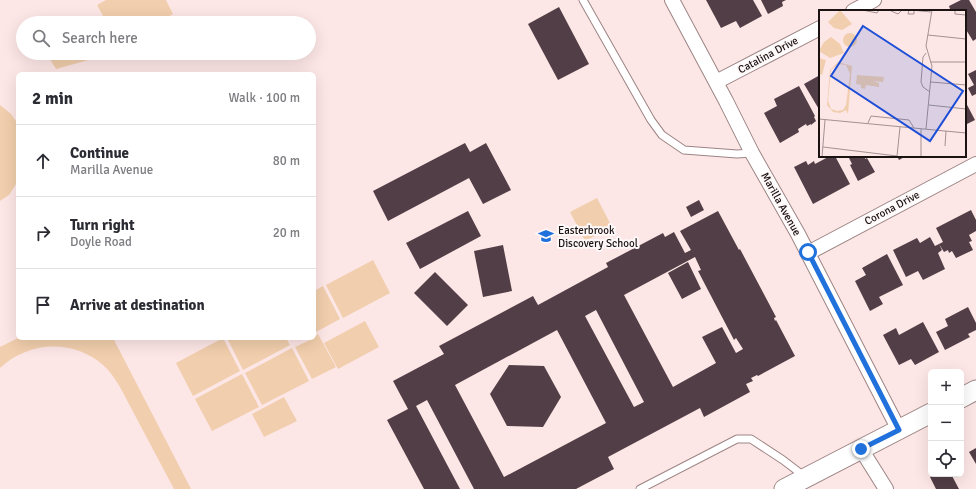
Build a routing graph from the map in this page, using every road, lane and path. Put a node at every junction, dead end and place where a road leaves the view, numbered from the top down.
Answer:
1 (583, 0) edge
2 (672, 0) edge
3 (874, 0) edge
4 (855, 10) edge
5 (819, 29) edge
6 (716, 82) junction
7 (752, 153) junction
8 (976, 164) edge
9 (808, 252) junction
10 (976, 390) edge
11 (964, 396) edge
12 (928, 415) edge
13 (899, 430) junction
14 (861, 449) junction
15 (806, 477) junction
16 (640, 489) edge
17 (784, 489) edge
18 (886, 489) edge

1 - 7 lane
2 - 6 street, Marilla Avenue
3 - 4 street
5 - 6 street, Catalina Drive
6 - 7 street, Marilla Avenue
7 - 9 street, Marilla Avenue
8 - 9 street, Corona Drive
9 - 13 street, Marilla Avenue
10 - 11 main road
12 - 13 main road
13 - 14 main road
14 - 15 main road
14 - 18 street
15 - 16 lane
15 - 17 main road

